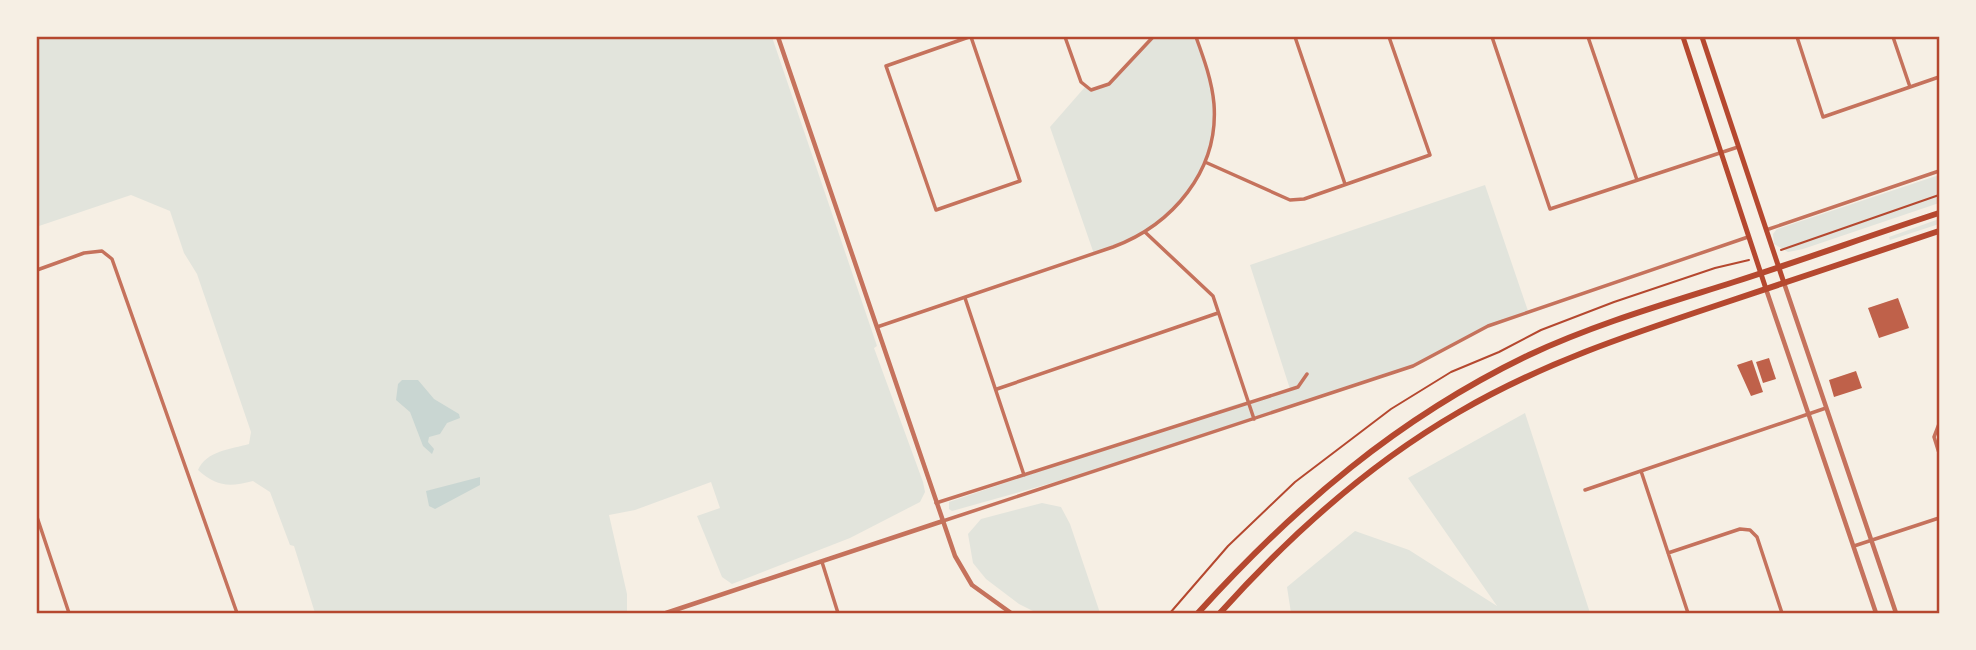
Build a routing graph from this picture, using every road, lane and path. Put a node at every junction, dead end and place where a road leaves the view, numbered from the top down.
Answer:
1 (778, 37) edge
2 (970, 37) edge
3 (1065, 37) edge
4 (1153, 37) edge
5 (1196, 37) edge
6 (1295, 37) edge
7 (1389, 37) edge
8 (1492, 37) edge
9 (1588, 37) edge
10 (1682, 37) edge
11 (1702, 37) edge
12 (1797, 37) edge
13 (1894, 37) edge
14 (1939, 77) edge
15 (1910, 87) junction
16 (1739, 147) junction
17 (1721, 153) junction
18 (1205, 162) junction
19 (1939, 171) edge
20 (1637, 180) junction
21 (1345, 184) junction
22 (1939, 195) edge
23 (1939, 212) edge
24 (1766, 230) junction
25 (1939, 231) edge
26 (1146, 233) junction
27 (1748, 237) junction
28 (1773, 253) junction
29 (1778, 268) junction
30 (37, 270) edge
31 (1760, 274) junction
32 (1784, 283) junction
33 (1766, 289) junction
34 (965, 298) junction
35 (1218, 313) junction
36 (877, 327) junction
37 (1307, 374) dead end
38 (997, 389) junction
39 (1248, 402) junction
40 (1826, 408) junction
41 (1809, 414) junction
42 (1254, 419) junction
43 (1939, 424) edge
44 (1939, 453) edge
45 (1641, 471) junction
46 (1024, 475) junction
47 (1585, 490) dead end
48 (936, 503) junction
49 (37, 517) edge
50 (1939, 517) edge
51 (943, 521) junction
52 (1871, 541) junction
53 (1853, 546) junction
54 (1668, 553) junction
55 (821, 561) junction
56 (69, 613) edge
57 (237, 613) edge
58 (666, 613) edge
59 (838, 613) edge
60 (1011, 613) edge
61 (1198, 613) edge
62 (1220, 613) edge
63 (1688, 613) edge
64 (1782, 613) edge
65 (1876, 613) edge
66 (1896, 613) edge

1 - 36 street
2 - 2 street
3 - 4 street
5 - 18 street
6 - 21 street
7 - 21 street
8 - 20 street
9 - 20 street
10 - 17 main road
11 - 16 main road
12 - 15 street
13 - 15 street
14 - 15 street
16 - 17 street
16 - 24 main road
17 - 20 street
17 - 27 main road
18 - 21 street
18 - 26 street
19 - 24 street
22 - 28 path
23 - 29 highway
24 - 28 main road
25 - 32 highway
26 - 34 street
26 - 35 street
27 - 31 main road
27 - 42 street
28 - 29 main road
29 - 31 highway
29 - 32 main road
30 - 57 street
31 - 33 main road
31 - 61 highway
32 - 33 highway
32 - 40 street
33 - 41 street
33 - 62 highway
34 - 36 street
34 - 38 street
35 - 38 street
35 - 39 street
36 - 48 street
37 - 39 street
38 - 46 street
39 - 42 street
39 - 46 street
40 - 41 street
40 - 52 street
41 - 45 street
41 - 53 street
42 - 51 street
43 - 44 street
45 - 47 street
45 - 54 street
46 - 48 street
48 - 51 street
49 - 56 street
50 - 52 street
51 - 55 street
51 - 60 street
52 - 53 street
52 - 66 street
53 - 65 street
54 - 63 street
54 - 64 street
55 - 58 street
55 - 59 street

